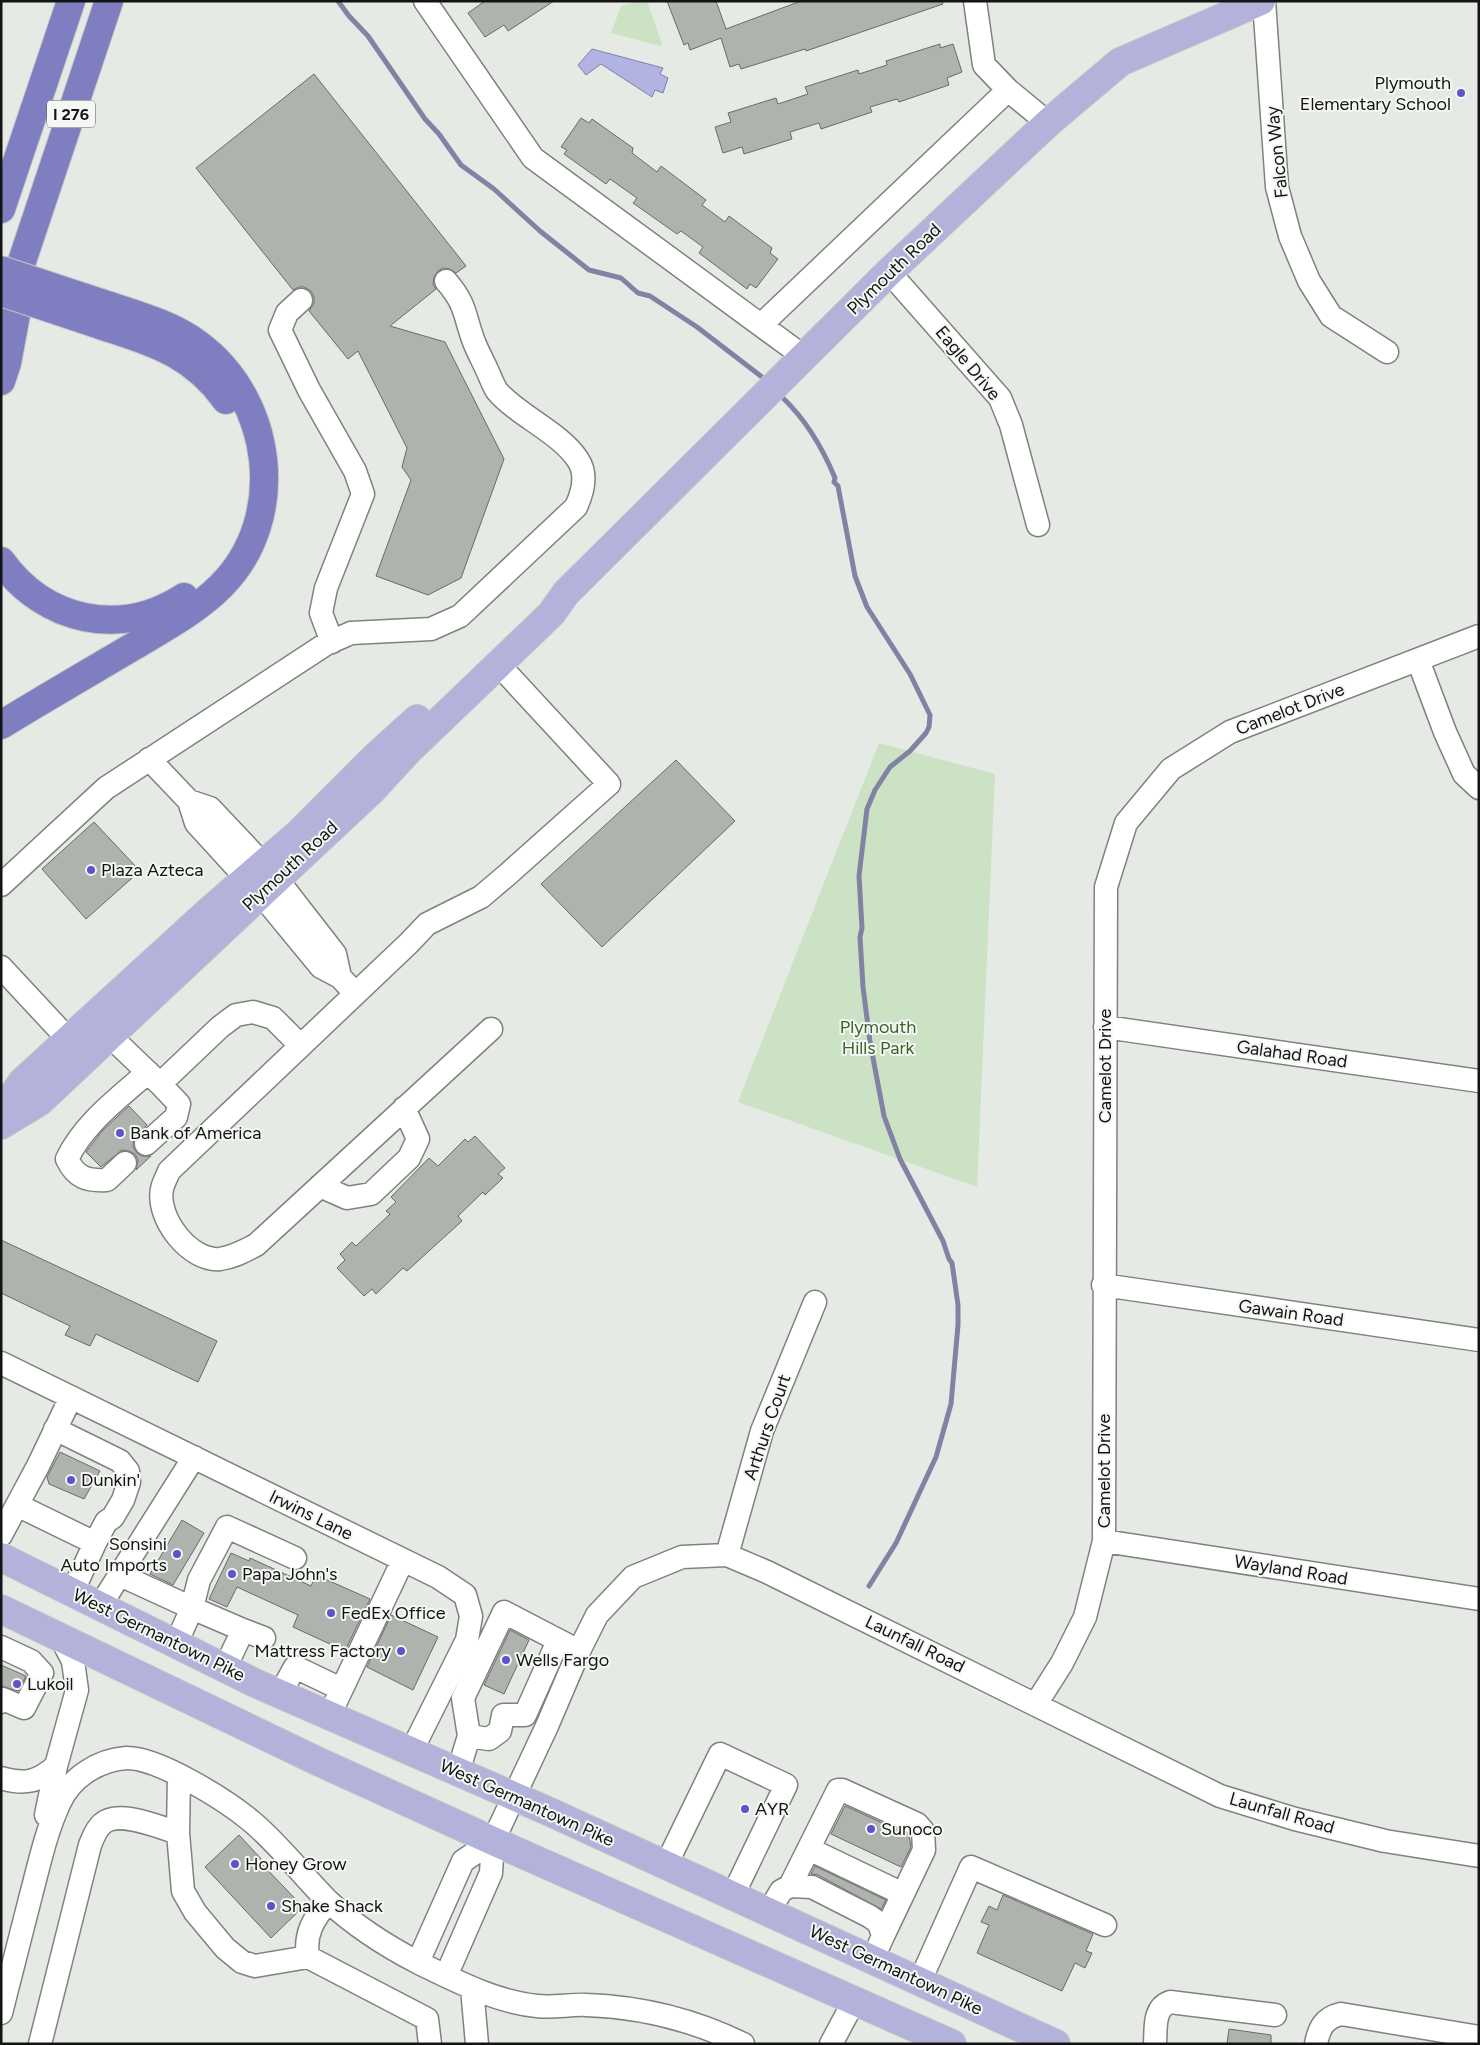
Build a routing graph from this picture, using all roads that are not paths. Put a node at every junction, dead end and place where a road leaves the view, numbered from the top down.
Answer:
1 (70, 1) edge
2 (109, 1) edge
3 (424, 1) edge
4 (975, 1) edge
5 (1252, 3) edge
6 (1008, 90) junction
7 (1048, 123) junction
8 (1, 209) edge
9 (33, 226) junction
10 (1, 270) edge
11 (889, 272) junction
12 (446, 281) dead end
13 (1, 292) edge
14 (301, 300) dead end
15 (98, 313) junction
16 (1, 324) edge
17 (761, 325) junction
18 (1387, 352) dead end
19 (803, 356) junction
20 (1, 381) edge
21 (1038, 525) dead end
22 (1, 561) edge
23 (566, 593) junction
24 (1479, 636) edge
25 (332, 642) junction
26 (1418, 660) junction
27 (499, 665) junction
28 (1, 725) edge
29 (149, 760) junction
30 (1479, 788) edge
31 (262, 878) junction
32 (1, 885) edge
33 (1, 967) edge
34 (355, 994) junction
35 (1105, 1027) junction
36 (492, 1028) dead end
37 (110, 1036) junction
38 (69, 1040) junction
39 (300, 1045) junction
40 (1479, 1081) edge
41 (161, 1085) junction
42 (404, 1108) junction
43 (1, 1113) edge
44 (1, 1125) edge
45 (146, 1144) dead end
46 (125, 1163) dead end
47 (320, 1186) junction
48 (1104, 1285) junction
49 (815, 1302) dead end
50 (1479, 1340) edge
51 (1, 1363) edge
52 (71, 1397) junction
53 (53, 1434) junction
54 (194, 1457) junction
55 (17, 1505) junction
56 (1, 1535) edge
57 (1104, 1541) junction
58 (95, 1542) junction
59 (727, 1556) junction
60 (1, 1557) edge
61 (295, 1558) dead end
62 (403, 1560) junction
63 (120, 1575) junction
64 (72, 1593) junction
65 (1479, 1599) edge
66 (100, 1606) junction
67 (192, 1608) junction
68 (1, 1609) edge
69 (243, 1630) junction
70 (54, 1635) junction
71 (264, 1638) dead end
72 (558, 1641) junction
73 (176, 1644) junction
74 (1, 1647) edge
75 (579, 1651) junction
76 (31, 1661) junction
77 (225, 1668) junction
78 (341, 1689) junction
79 (280, 1694) junction
80 (2, 1700) edge
81 (1036, 1704) junction
82 (525, 1715) junction
83 (329, 1716) junction
84 (547, 1726) junction
85 (469, 1736) junction
86 (411, 1752) junction
87 (56, 1766) junction
88 (458, 1772) junction
89 (180, 1776) junction
90 (1, 1778) edge
91 (514, 1796) junction
92 (178, 1833) junction
93 (493, 1840) junction
94 (809, 1849) junction
95 (1479, 1856) edge
96 (40, 1860) junction
97 (666, 1864) junction
98 (790, 1886) junction
99 (903, 1894) junction
100 (733, 1895) junction
101 (328, 1901) junction
102 (769, 1912) junction
103 (1105, 1925) dead end
104 (878, 1948) junction
105 (308, 1958) junction
106 (418, 1962) junction
107 (446, 1976) junction
108 (920, 1981) junction
109 (472, 1988) junction
110 (854, 2001) junction
111 (1, 2012) edge
112 (1275, 2015) dead end
113 (1479, 2038) edge
114 (40, 2044) edge
115 (430, 2044) edge
116 (477, 2044) edge
117 (742, 2044) edge
118 (831, 2044) edge
119 (952, 2044) edge
120 (1056, 2044) edge
121 (1155, 2044) edge
122 (1316, 2044) edge

1 - 8 highway, I 276
2 - 9 highway, I 276
3 - 17 street
4 - 6 street
5 - 7 main road, Plymouth Road
5 - 18 street, Falcon Way
6 - 7 street
6 - 17 street
7 - 11 main road, Plymouth Road
9 - 16 highway, I 276
9 - 20 highway
10 - 15 highway, bridge
11 - 19 main road, Plymouth Road
11 - 21 street, Eagle Drive
12 - 25 street
13 - 15 highway, bridge
14 - 25 street
15 - 22 highway
15 - 28 highway
17 - 19 street
19 - 23 main road, Plymouth Road
23 - 27 main road, Plymouth Road
23 - 31 main road, Plymouth Road
24 - 26 street, Camelot Drive
25 - 29 street
26 - 30 street
26 - 35 street, Camelot Drive
27 - 31 main road, Plymouth Road
27 - 34 street
29 - 31 street
29 - 32 street
31 - 34 street
31 - 37 main road, Plymouth Road
31 - 38 main road, Plymouth Road
33 - 38 street
34 - 39 street
35 - 40 street, Galahad Road
35 - 48 street, Camelot Drive
36 - 42 street
37 - 41 street
37 - 44 main road, Plymouth Road
38 - 43 main road, Plymouth Road
39 - 41 street
39 - 47 street
41 - 45 street
41 - 46 street
42 - 47 street
42 - 47 street
48 - 50 street, Gawain Road
48 - 57 street, Camelot Drive
49 - 59 street, Arthurs Court
51 - 52 street, Irwins Lane
52 - 53 street
52 - 54 street, Irwins Lane
53 - 55 street
53 - 58 street
54 - 62 street, Irwins Lane
54 - 63 street
55 - 56 street
55 - 58 street
57 - 65 street, Wayland Road
57 - 81 street, Camelot Drive
58 - 64 street
59 - 75 street, Launfall Road
59 - 81 street, Launfall Road
60 - 64 main road, West Germantown Pike
61 - 67 street
62 - 78 street
62 - 86 street, Irwins Lane
63 - 66 street
63 - 67 street
64 - 66 main road, West Germantown Pike
66 - 73 main road, West Germantown Pike
67 - 69 street
67 - 73 street
68 - 70 main road
69 - 71 street
69 - 77 street
70 - 76 street
70 - 87 street
70 - 93 main road
72 - 75 street
72 - 82 street
72 - 85 street
73 - 77 main road, West Germantown Pike
74 - 76 street
75 - 84 street, Launfall Road
76 - 80 street
77 - 79 main road, West Germantown Pike
78 - 79 street
78 - 83 street
79 - 83 main road, West Germantown Pike
81 - 95 street, Launfall Road
82 - 84 street
82 - 85 street
83 - 86 main road, West Germantown Pike
84 - 91 street, Launfall Road
85 - 88 street
86 - 88 main road, West Germantown Pike
87 - 90 street
87 - 96 street
88 - 91 main road, West Germantown Pike
89 - 92 street
89 - 96 street
89 - 101 street
91 - 93 street, Launfall Road
91 - 97 main road, West Germantown Pike
92 - 105 street
92 - 114 street
93 - 106 street
93 - 107 street
93 - 110 main road
94 - 98 street
94 - 99 street
94 - 99 street
96 - 111 street
97 - 100 main road, West Germantown Pike
97 - 100 street
98 - 102 street
98 - 104 street
99 - 104 street
100 - 102 main road, West Germantown Pike
101 - 105 street
101 - 106 street
102 - 104 main road, West Germantown Pike
103 - 108 street
104 - 108 main road, West Germantown Pike
105 - 115 street
106 - 107 street
107 - 109 street
108 - 120 main road, West Germantown Pike
109 - 116 street
109 - 117 street
110 - 118 street
110 - 119 main road
112 - 121 street
113 - 122 street

